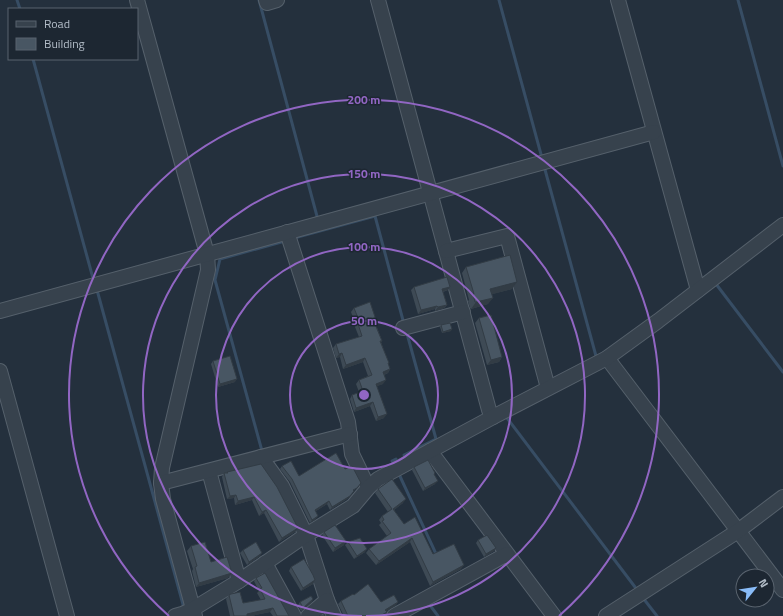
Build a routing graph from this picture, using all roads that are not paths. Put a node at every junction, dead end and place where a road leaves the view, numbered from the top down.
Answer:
1 (137, 0) edge
2 (266, 0) edge
3 (277, 0) edge
4 (378, 0) edge
5 (618, 0) edge
6 (654, 132) junction
7 (430, 193) junction
8 (783, 225) edge
9 (287, 232) junction
10 (446, 251) junction
11 (207, 254) junction
12 (698, 290) junction
13 (0, 311) edge
14 (463, 312) junction
15 (403, 328) dead end
16 (607, 358) junction
17 (0, 371) edge
18 (548, 388) junction
19 (493, 417) junction
20 (350, 434) junction
21 (430, 451) junction
22 (261, 457) junction
23 (209, 471) junction
24 (161, 483) junction
25 (369, 487) junction
26 (783, 497) edge
27 (738, 531) junction
28 (306, 535) junction
29 (507, 554) junction
30 (265, 563) junction
31 (239, 581) junction
32 (783, 590) edge
33 (327, 600) junction
34 (194, 612) edge
35 (67, 616) edge
36 (175, 616) edge
37 (294, 616) edge
38 (308, 616) edge
39 (334, 616) edge
40 (394, 616) edge
41 (554, 616) edge
42 (606, 616) edge

1 - 11 street
2 - 3 street
4 - 7 street
5 - 6 street
6 - 7 street
6 - 12 street
7 - 9 street
7 - 10 street
8 - 12 street
9 - 11 street
9 - 20 street
10 - 14 street
10 - 18 street
11 - 13 street
11 - 24 street
12 - 16 street
14 - 15 street
14 - 19 street
16 - 18 street
16 - 27 street
17 - 35 street
18 - 19 street
19 - 21 street
20 - 22 street
20 - 25 street
21 - 25 street
21 - 29 street
22 - 23 street
22 - 28 street
23 - 24 street
23 - 31 street
24 - 34 street
25 - 28 street
26 - 27 street
27 - 32 street
27 - 42 street
28 - 30 street
28 - 33 street
29 - 40 street
29 - 41 street
30 - 31 street
30 - 37 street
31 - 34 street
33 - 38 street
33 - 39 street
34 - 36 street

